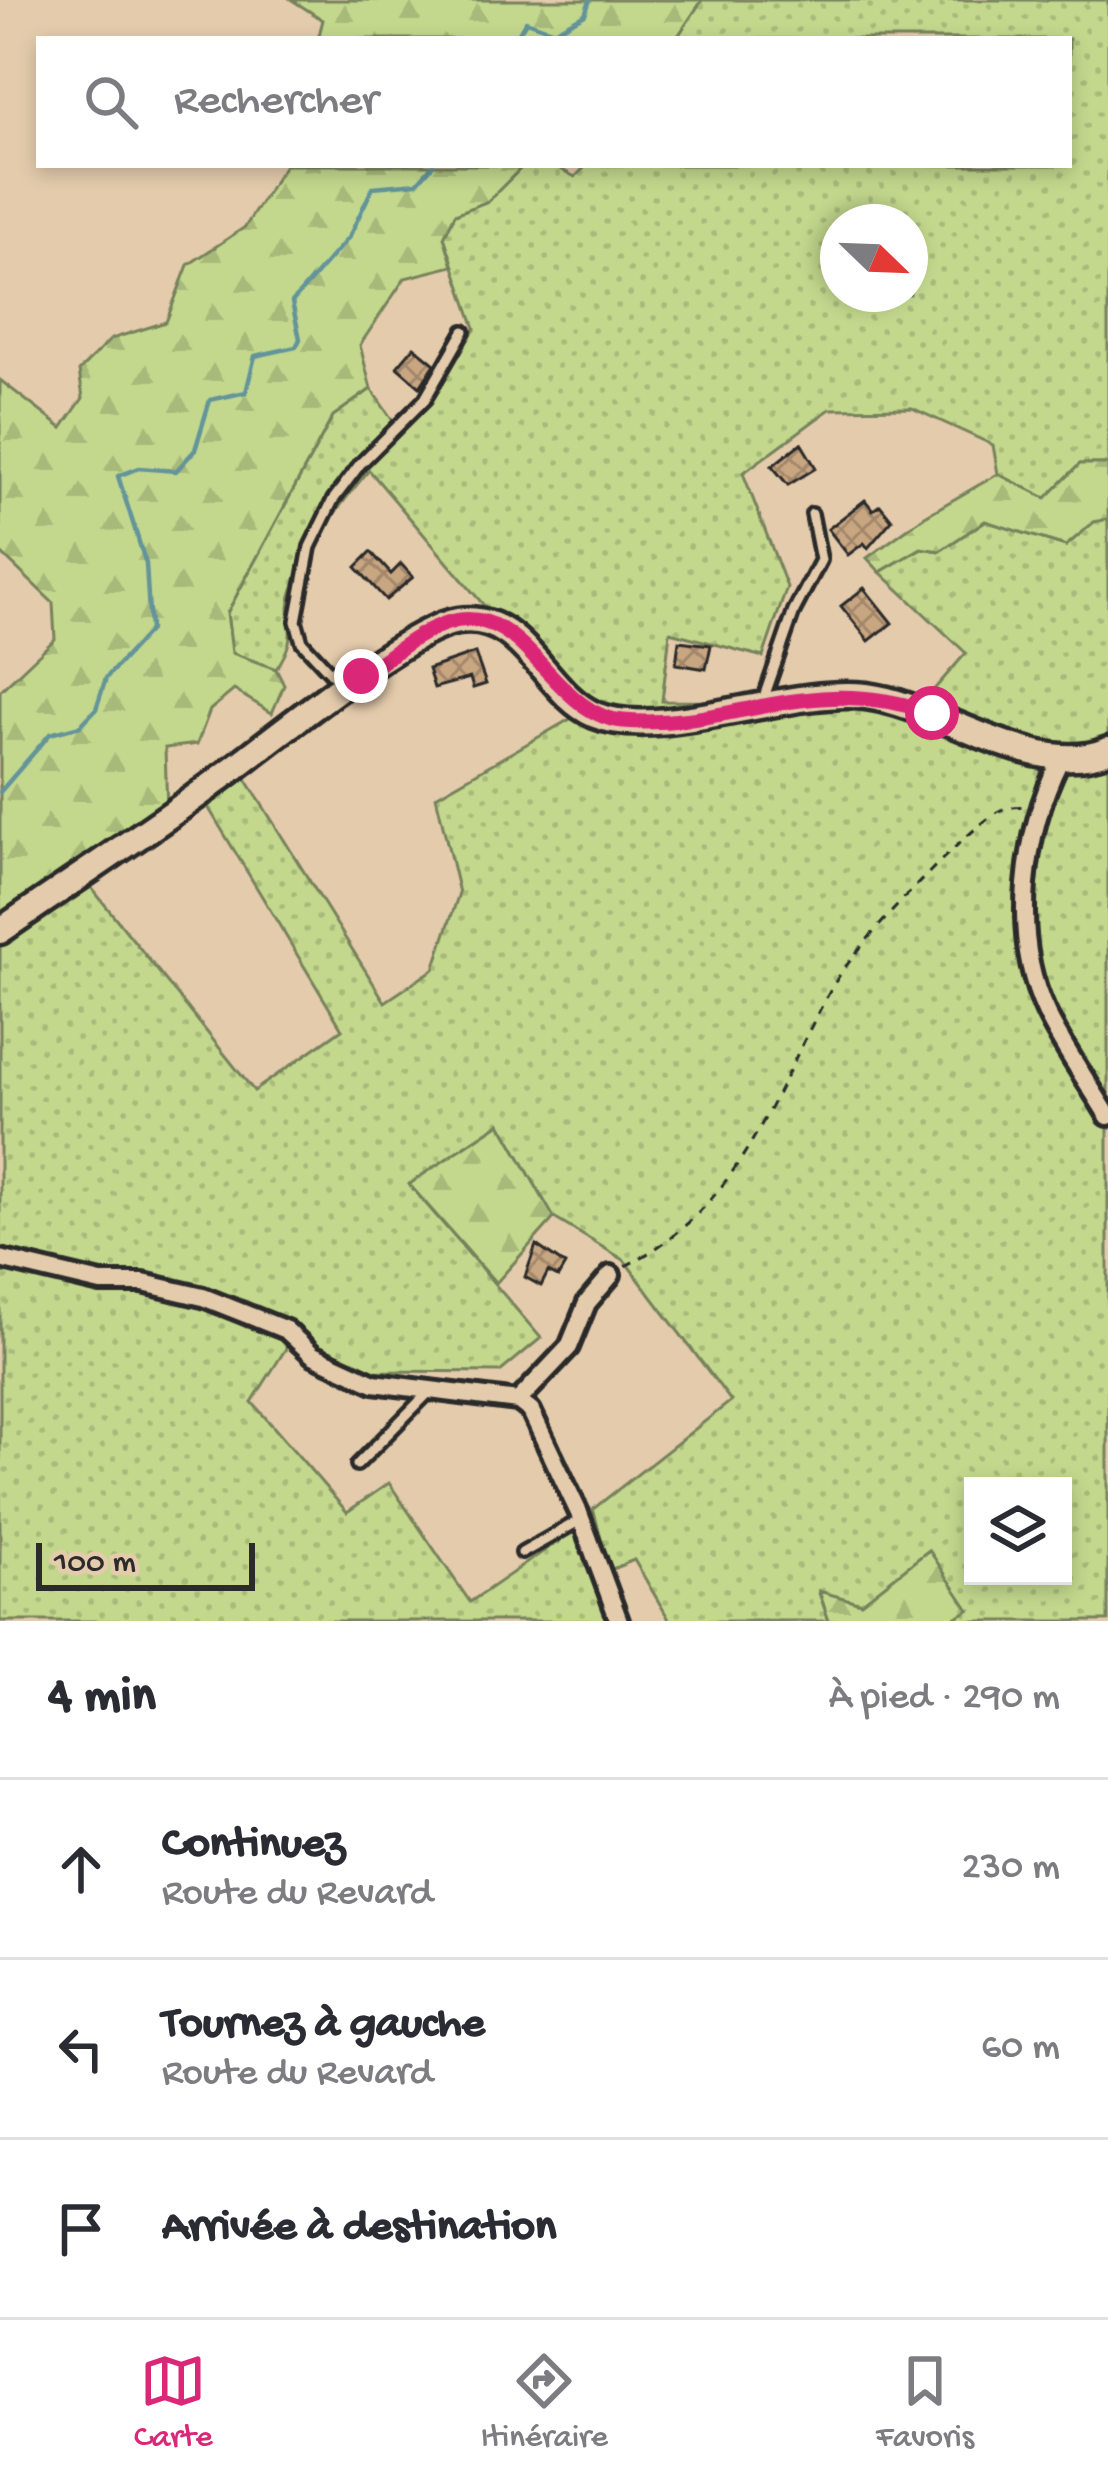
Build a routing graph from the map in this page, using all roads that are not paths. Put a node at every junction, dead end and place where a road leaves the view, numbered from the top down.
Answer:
1 (464, 331) dead end
2 (812, 514) dead end
3 (345, 688) junction
4 (761, 704) junction
5 (1108, 750) edge
6 (1060, 760) junction
7 (0, 932) edge
8 (1108, 1116) edge
9 (0, 1258) edge
10 (611, 1275) road end
11 (431, 1390) junction
12 (518, 1401) junction
13 (357, 1465) dead end
14 (582, 1519) junction
15 (522, 1553) dead end
16 (619, 1621) edge

1 - 3 lane
2 - 4 lane
3 - 4 main road
3 - 7 main road
4 - 6 main road
5 - 6 main road
6 - 8 street
9 - 11 street
10 - 12 street
11 - 12 street
11 - 13 lane
12 - 14 street
14 - 15 lane
14 - 16 street

